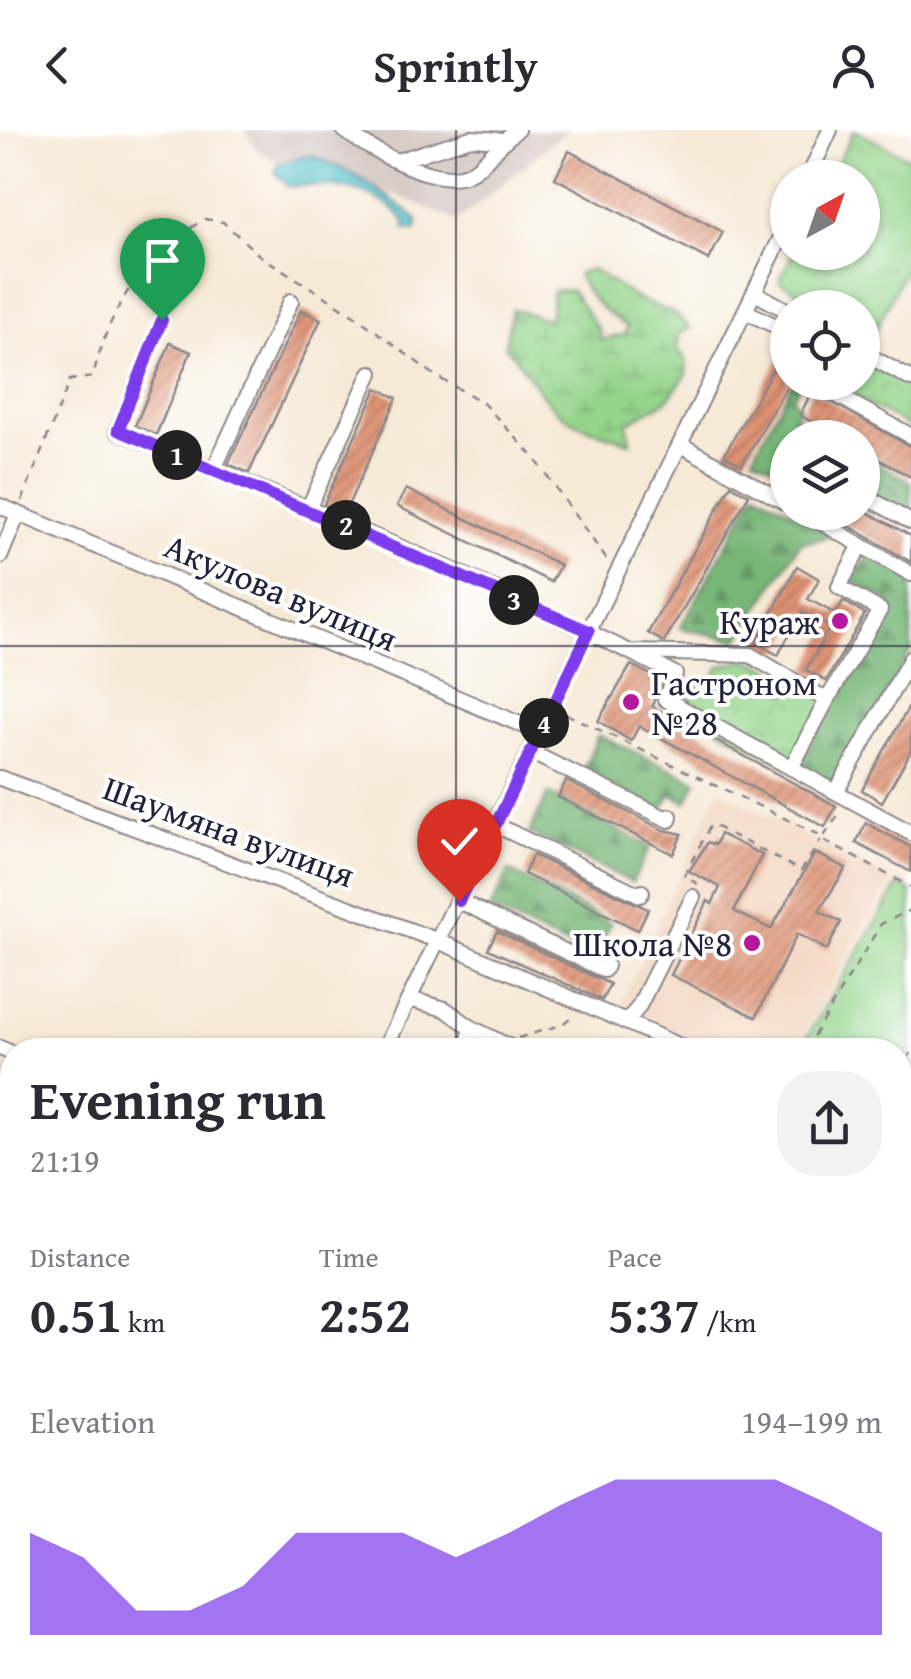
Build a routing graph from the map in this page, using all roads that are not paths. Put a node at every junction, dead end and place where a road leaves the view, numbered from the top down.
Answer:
1 (344, 130) edge
2 (517, 130) edge
3 (830, 130) edge
4 (502, 140) junction
5 (816, 160) edge
6 (397, 161) junction
7 (770, 261) edge
8 (755, 293) junction
9 (291, 301) dead end
10 (770, 301) edge
11 (747, 312) junction
12 (162, 320) dead end
13 (770, 323) edge
14 (880, 362) edge
15 (371, 373) dead end
16 (911, 379) edge
17 (846, 400) edge
18 (911, 436) edge
19 (681, 444) junction
20 (214, 469) junction
21 (770, 494) edge
22 (880, 504) edge
23 (0, 506) edge
24 (308, 508) junction
25 (18, 514) junction
26 (911, 522) edge
27 (835, 530) edge
28 (861, 545) junction
29 (0, 556) edge
30 (911, 574) edge
31 (589, 631) junction
32 (631, 652) junction
33 (911, 658) edge
34 (828, 700) junction
35 (539, 732) junction
36 (530, 752) junction
37 (791, 768) junction
38 (0, 778) edge
39 (842, 796) junction
40 (670, 816) dead end
41 (496, 824) junction
42 (911, 833) edge
43 (642, 892) dead end
44 (692, 898) road end
45 (459, 901) junction
46 (436, 940) junction
47 (606, 966) dead end
48 (408, 999) junction
49 (626, 1022) junction
50 (472, 1028) junction
51 (390, 1038) edge
52 (469, 1038) edge
53 (492, 1038) edge
54 (661, 1038) edge

1 - 6 street
2 - 4 street
3 - 5 street
4 - 6 street
4 - 6 street
7 - 8 street
8 - 10 street
8 - 11 street
9 - 20 street
11 - 13 street
11 - 19 street
12 - 20 street
14 - 16 street
15 - 24 street
17 - 18 street
19 - 21 street
19 - 31 street
20 - 24 street
22 - 26 street
23 - 25 street, Акулова вулиця
24 - 31 street
25 - 29 street
25 - 35 street, Акулова вулиця
27 - 28 street
28 - 30 street
28 - 34 street
31 - 32 street
31 - 35 street
32 - 34 street
32 - 37 street
33 - 39 street
34 - 37 street
35 - 36 street
36 - 40 street
36 - 41 street
37 - 39 street
38 - 46 street, Шаумяна вулиця
39 - 42 street
41 - 43 street
41 - 45 street
44 - 49 street
45 - 46 street
45 - 47 street
46 - 48 street
46 - 49 street, Шаумяна вулиця
48 - 50 street
48 - 51 street
49 - 54 street, Шаумяна вулиця
50 - 52 street
50 - 53 street

